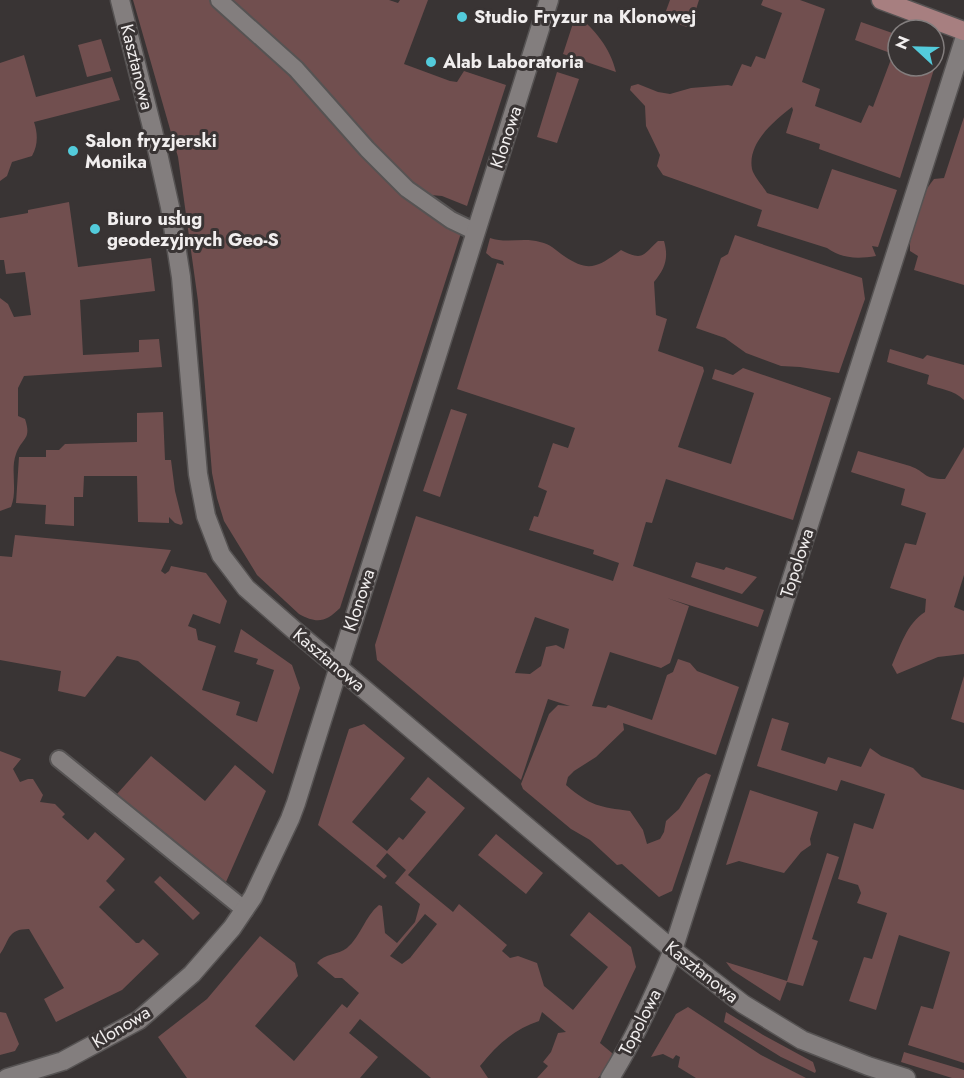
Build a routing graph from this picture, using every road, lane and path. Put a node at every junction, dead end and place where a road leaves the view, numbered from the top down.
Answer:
1 (120, 0) edge
2 (219, 0) edge
3 (549, 0) edge
4 (881, 0) edge
5 (964, 31) edge
6 (964, 40) edge
7 (476, 232) junction
8 (338, 666) junction
9 (59, 759) dead end
10 (245, 910) junction
11 (673, 950) junction
12 (7, 1078) edge
13 (610, 1078) edge
14 (906, 1078) edge

1 - 8 street, Kasztanowa
2 - 7 lane
3 - 7 street, Klonowa
4 - 5 street
6 - 11 street, Topolowa
7 - 8 street, Klonowa
8 - 10 street, Klonowa
8 - 11 street, Kasztanowa
9 - 10 lane
10 - 12 street, Klonowa
11 - 13 street, Topolowa
11 - 14 street, Kasztanowa

